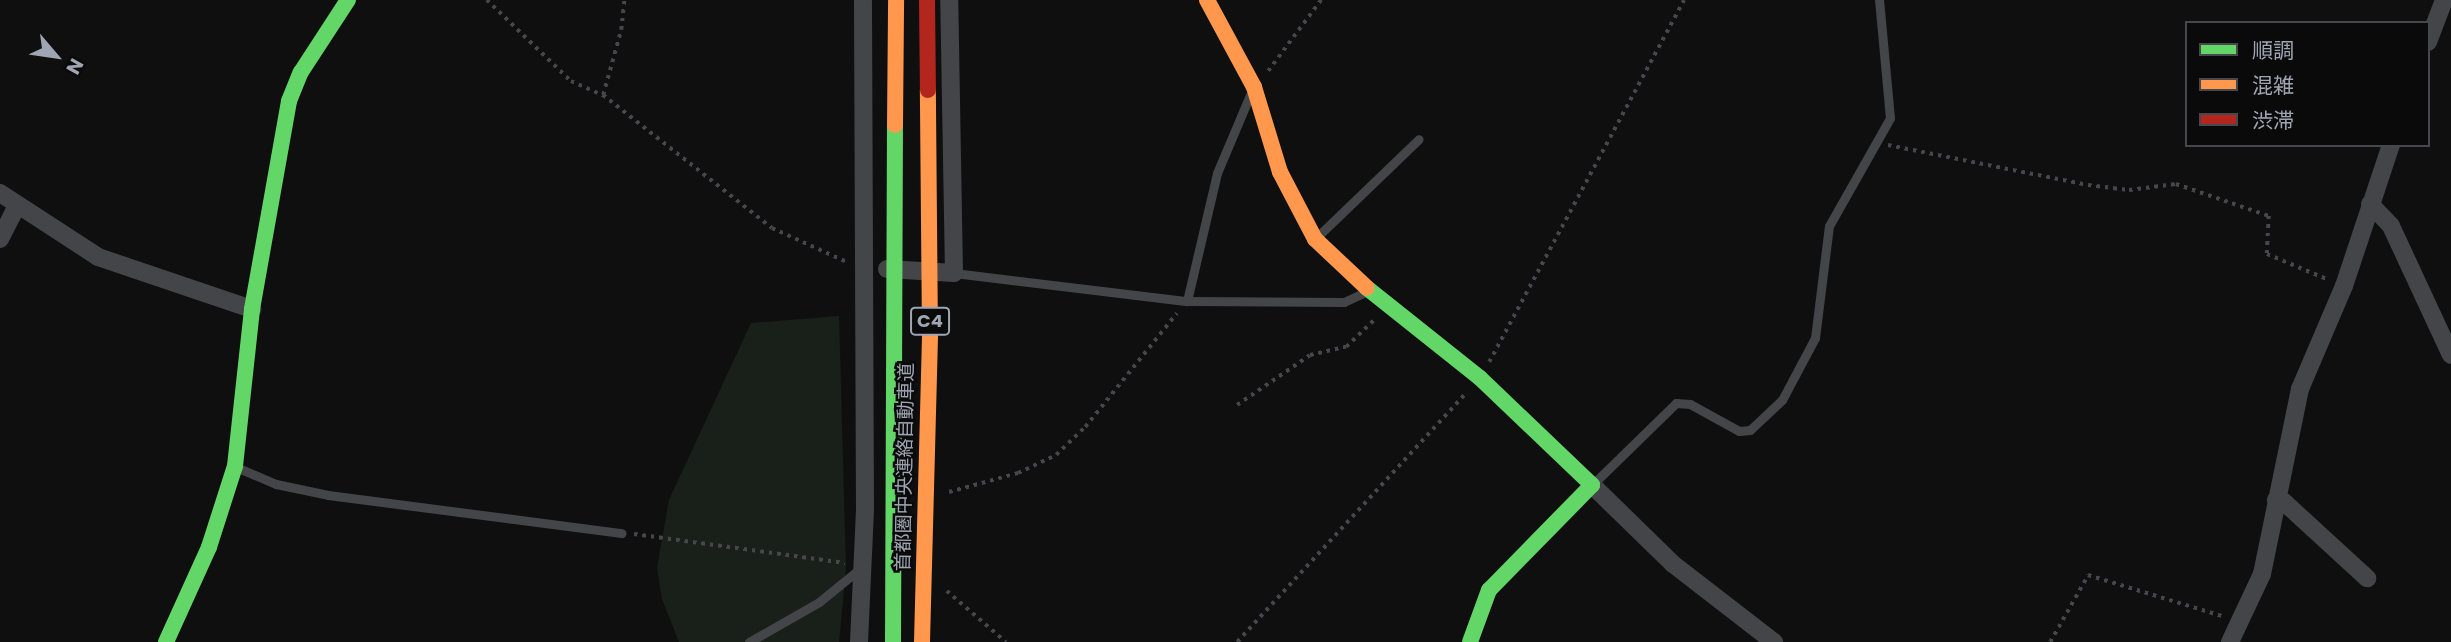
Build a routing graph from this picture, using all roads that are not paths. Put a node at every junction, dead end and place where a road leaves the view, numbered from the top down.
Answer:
1 (348, 0) edge
2 (863, 0) edge
3 (896, 0) edge
4 (928, 0) edge
5 (950, 0) edge
6 (1207, 0) edge
7 (1879, 0) edge
8 (2444, 0) edge
9 (2430, 37) edge
10 (1254, 88) junction
11 (1419, 139) dead end
12 (2390, 147) edge
13 (0, 193) edge
14 (2370, 204) junction
15 (17, 205) junction
16 (0, 239) edge
17 (1315, 239) junction
18 (866, 268) junction
19 (954, 273) junction
20 (1369, 291) junction
21 (1187, 301) junction
22 (252, 309) junction
23 (2451, 355) edge
24 (235, 466) junction
25 (1592, 485) junction
26 (2276, 500) junction
27 (622, 533) road end
28 (864, 566) junction
29 (2367, 578) dead end
30 (166, 642) edge
31 (749, 642) edge
32 (859, 642) edge
33 (893, 642) edge
34 (922, 642) edge
35 (1470, 642) edge
36 (1774, 642) edge
37 (2230, 642) edge

1 - 22 main road
2 - 18 street
3 - 33 main road, 首都圏中央連絡自動車道 / C4, bridge
4 - 34 main road, 首都圏中央連絡自動車道 / C4, bridge
5 - 19 street
6 - 10 main road
7 - 25 lane
8 - 9 street
10 - 17 main road
10 - 21 lane
11 - 17 lane
12 - 14 street
13 - 15 street
14 - 23 street
14 - 26 street
15 - 16 street
15 - 22 street
17 - 20 main road
18 - 19 street
18 - 28 street
19 - 21 lane
20 - 21 lane
20 - 25 main road
22 - 24 main road
24 - 27 lane
24 - 30 main road
25 - 35 main road
25 - 36 street
26 - 29 street
26 - 37 street
28 - 31 lane
28 - 32 street

